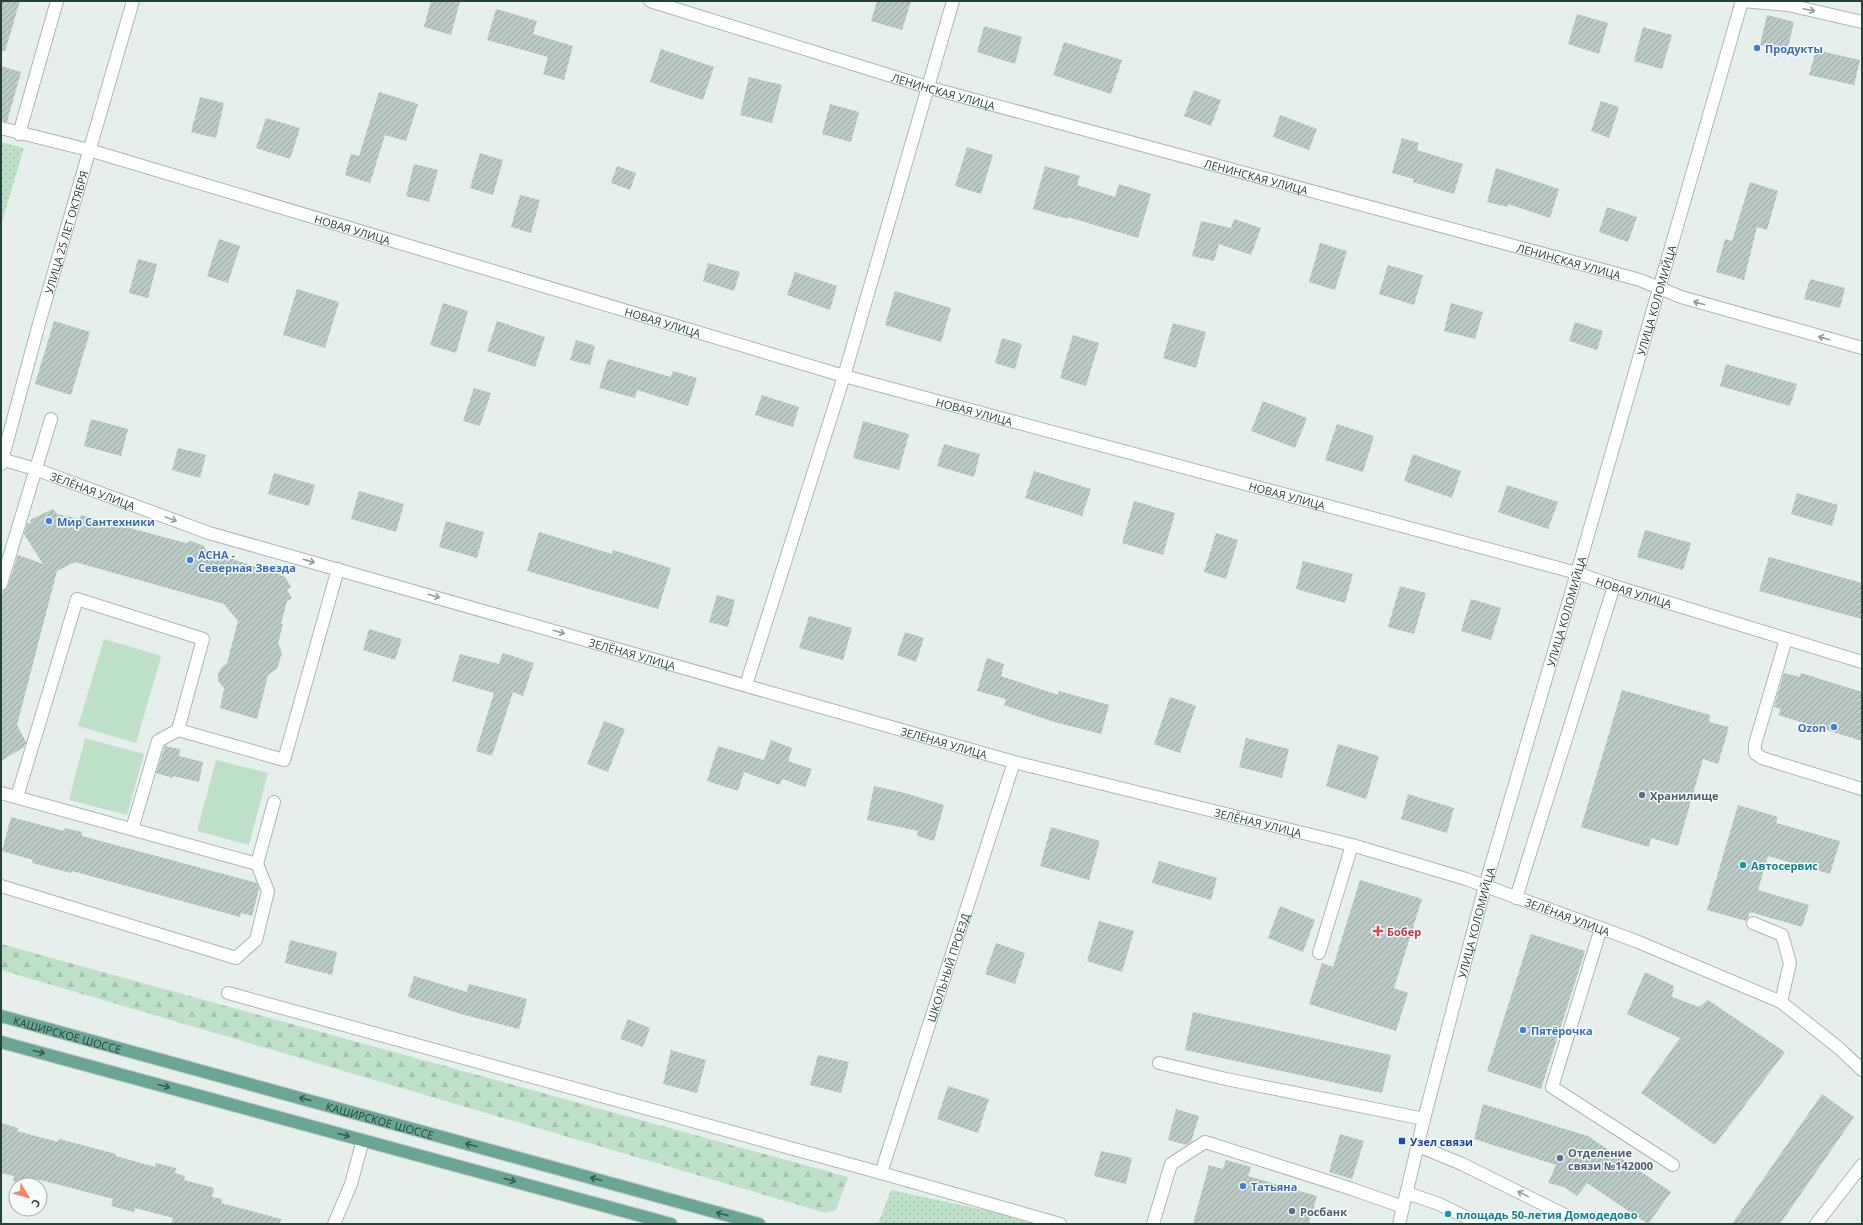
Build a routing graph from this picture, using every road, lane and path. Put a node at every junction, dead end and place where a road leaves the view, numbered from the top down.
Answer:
1 (57, 1) edge
2 (133, 1) edge
3 (650, 1) edge
4 (953, 1) edge
5 (1743, 1) edge
6 (1862, 22) edge
7 (927, 87) junction
8 (1, 128) edge
9 (19, 134) junction
10 (89, 150) junction
11 (1658, 288) junction
12 (1862, 348) edge
13 (844, 376) junction
14 (51, 419) dead end
15 (1, 461) edge
16 (35, 469) junction
17 (338, 569) junction
18 (1577, 573) junction
19 (1, 584) edge
20 (1614, 586) junction
21 (1786, 639) junction
22 (1862, 662) edge
23 (746, 685) junction
24 (178, 730) junction
25 (1014, 762) junction
26 (1862, 789) edge
27 (1, 793) edge
28 (17, 797) junction
29 (274, 802) dead end
30 (132, 829) junction
31 (1352, 845) junction
32 (257, 864) junction
33 (1, 886) edge
34 (1485, 886) junction
35 (1516, 898) junction
36 (1753, 923) dead end
37 (1601, 928) junction
38 (1319, 953) dead end
39 (228, 993) dead end
40 (1781, 1002) junction
41 (1, 1016) edge
42 (1, 1042) edge
43 (1159, 1063) dead end
44 (1862, 1070) edge
45 (1424, 1119) junction
46 (363, 1140) junction
47 (1418, 1146) junction
48 (1673, 1165) dead end
49 (1862, 1165) edge
50 (881, 1173) junction
51 (1407, 1193) junction
52 (1403, 1207) junction
53 (334, 1224) edge
54 (671, 1224) edge
55 (759, 1224) edge
56 (1060, 1224) edge
57 (1153, 1224) edge
58 (1399, 1224) edge
59 (1480, 1224) edge
60 (1583, 1224) edge
61 (1816, 1224) edge

1 - 9 street
2 - 10 street, УЛИЦА 25 ЛЕТ ОКТЯБРЯ
3 - 7 street, ЛЕНИНСКАЯ УЛИЦА
4 - 7 street
5 -> 6 street
5 - 11 street, УЛИЦА КОЛОМИЙЦА
7 - 11 street, ЛЕНИНСКАЯ УЛИЦА
7 - 13 street
8 - 9 street, НОВАЯ УЛИЦА
9 - 10 street, НОВАЯ УЛИЦА
10 - 13 street, НОВАЯ УЛИЦА
10 - 15 street, УЛИЦА 25 ЛЕТ ОКТЯБРЯ
12 -> 11 street, ЛЕНИНСКАЯ УЛИЦА
11 - 18 street, УЛИЦА КОЛОМИЙЦА
13 - 18 street, НОВАЯ УЛИЦА
13 - 23 street
14 - 16 street
15 - 16 street, ЗЕЛЁНАЯ УЛИЦА
16 -> 17 street, ЗЕЛЁНАЯ УЛИЦА
16 - 19 street
17 -> 23 street, ЗЕЛЁНАЯ УЛИЦА
17 - 24 street
18 - 20 street, НОВАЯ УЛИЦА
18 - 34 street, УЛИЦА КОЛОМИЙЦА
20 - 21 street, НОВАЯ УЛИЦА
20 - 35 street
21 - 22 street, НОВАЯ УЛИЦА
21 - 26 street
23 - 25 street, ЗЕЛЁНАЯ УЛИЦА
24 - 28 street
24 - 30 street
25 - 31 street, ЗЕЛЁНАЯ УЛИЦА
25 - 50 street, ШКОЛЬНЫЙ ПРОЕЗД
27 - 28 street
28 - 30 street
29 - 32 street
30 - 32 street
31 - 34 street, ЗЕЛЁНАЯ УЛИЦА
31 - 38 street
32 - 33 street
34 - 35 street, ЗЕЛЁНАЯ УЛИЦА
34 - 45 street, УЛИЦА КОЛОМИЙЦА
35 - 37 street, ЗЕЛЁНАЯ УЛИЦА
36 - 40 street
37 - 40 street, ЗЕЛЁНАЯ УЛИЦА
37 - 48 street
39 - 50 street
40 - 44 street, ЗЕЛЁНАЯ УЛИЦА
55 -> 41 main road, КАШИРСКОЕ ШОССЕ
42 -> 46 main road
43 - 45 street
45 - 47 street, УЛИЦА КОЛОМИЙЦА
46 - 53 street
46 -> 54 main road
47 - 51 street, УЛИЦА КОЛОМИЙЦА
60 -> 47 street
49 - 61 street
50 - 56 street
51 - 52 street, УЛИЦА КОЛОМИЙЦА
51 - 59 street
52 - 57 street
52 - 58 street, УЛИЦА КОЛОМИЙЦА

